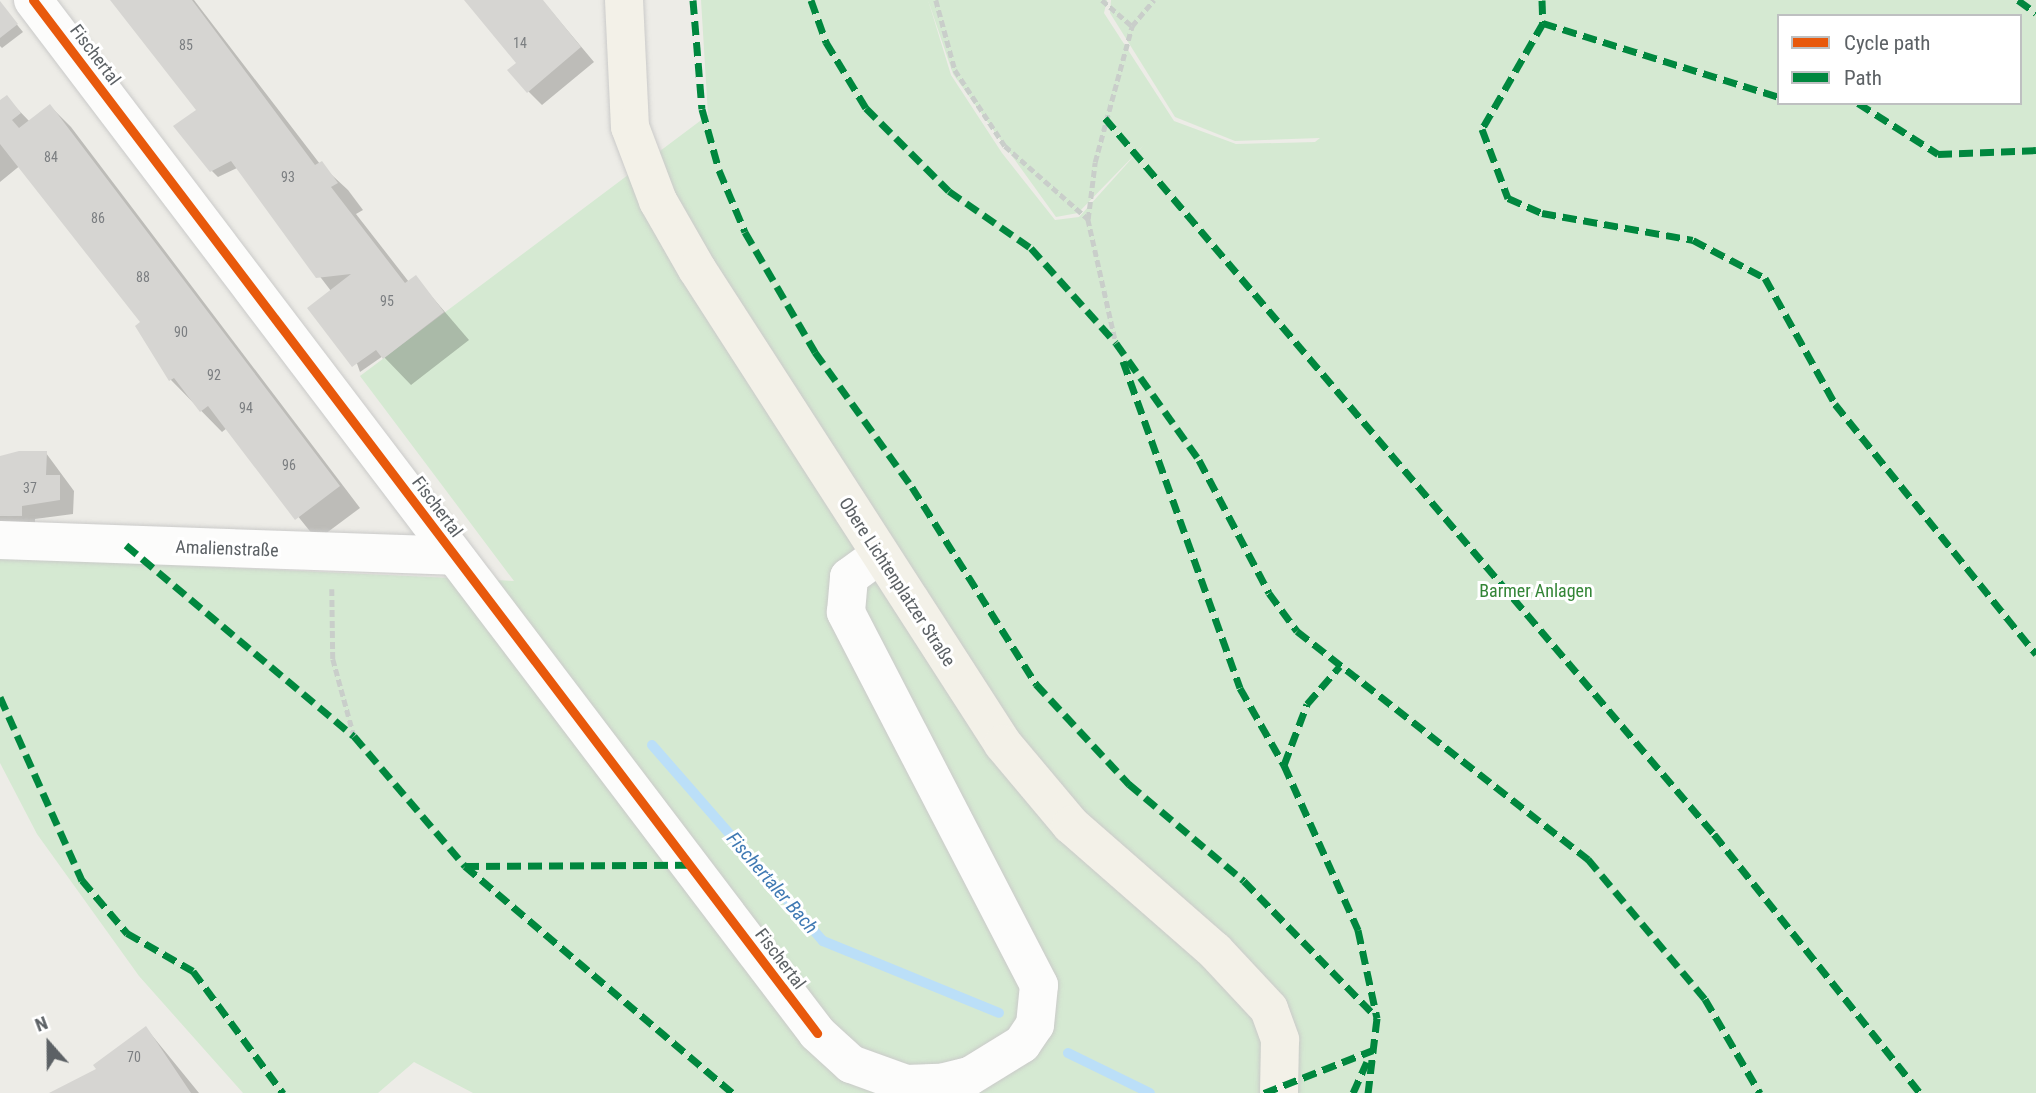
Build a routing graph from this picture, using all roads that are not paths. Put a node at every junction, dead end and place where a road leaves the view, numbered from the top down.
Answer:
1 (33, 0) edge
2 (624, 0) edge
3 (0, 540) edge
4 (879, 555) junction
5 (454, 556) junction
6 (1279, 1093) edge

1 - 5 street, Fischertal
2 - 4 main road, Obere Lichtenplatzer Straße
3 - 5 street, Amalienstraße
4 - 5 street, Fischertal
4 - 6 main road, Obere Lichtenplatzer Straße

